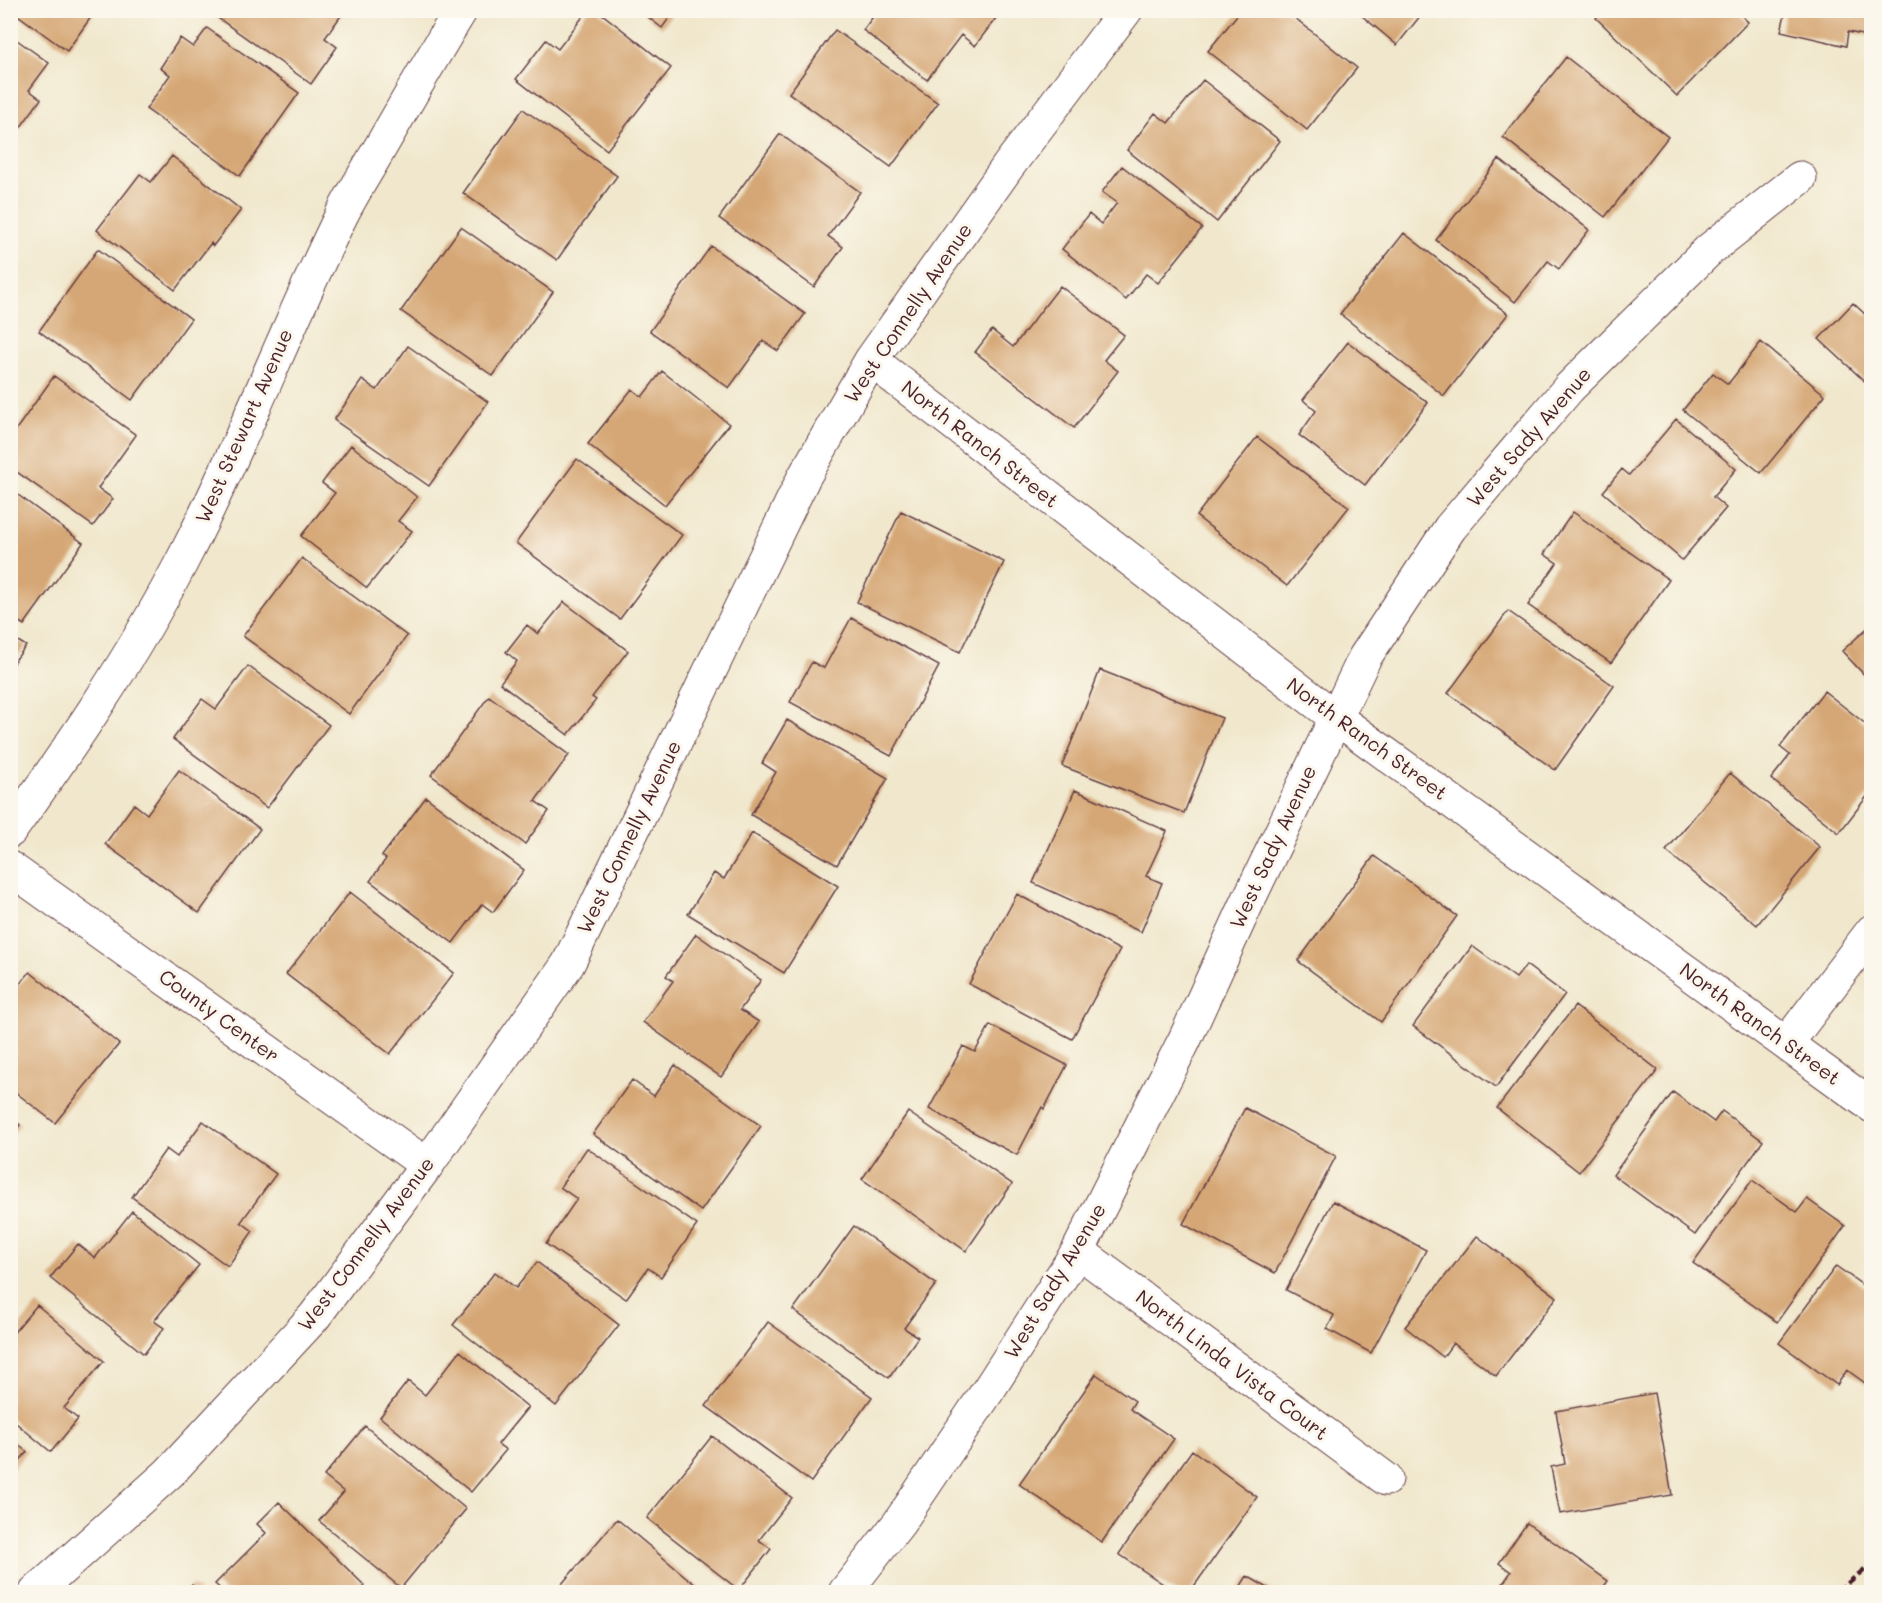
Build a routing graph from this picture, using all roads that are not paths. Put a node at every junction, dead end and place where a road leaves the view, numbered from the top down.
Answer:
1 (461, 10) edge
2 (1126, 10) edge
3 (1800, 178) dead end
4 (871, 360) junction
5 (1335, 717) junction
6 (10, 831) edge
7 (10, 868) edge
8 (1872, 931) edge
9 (1787, 1043) junction
10 (1872, 1106) edge
11 (427, 1165) junction
12 (1078, 1251) junction
13 (1386, 1479) dead end
14 (36, 1593) edge
15 (845, 1593) edge

1 - 6 street, West Stewart Avenue
2 - 4 street, West Connelly Avenue
3 - 5 street, West Sady Avenue
4 - 5 street, North Ranch Street
4 - 11 street, West Connelly Avenue
5 - 9 street, North Ranch Street
5 - 12 street, West Sady Avenue
7 - 11 street, County Center
8 - 9 street
9 - 10 street, North Ranch Street
11 - 14 street, West Connelly Avenue
12 - 13 street, North Linda Vista Court
12 - 15 street, West Sady Avenue

